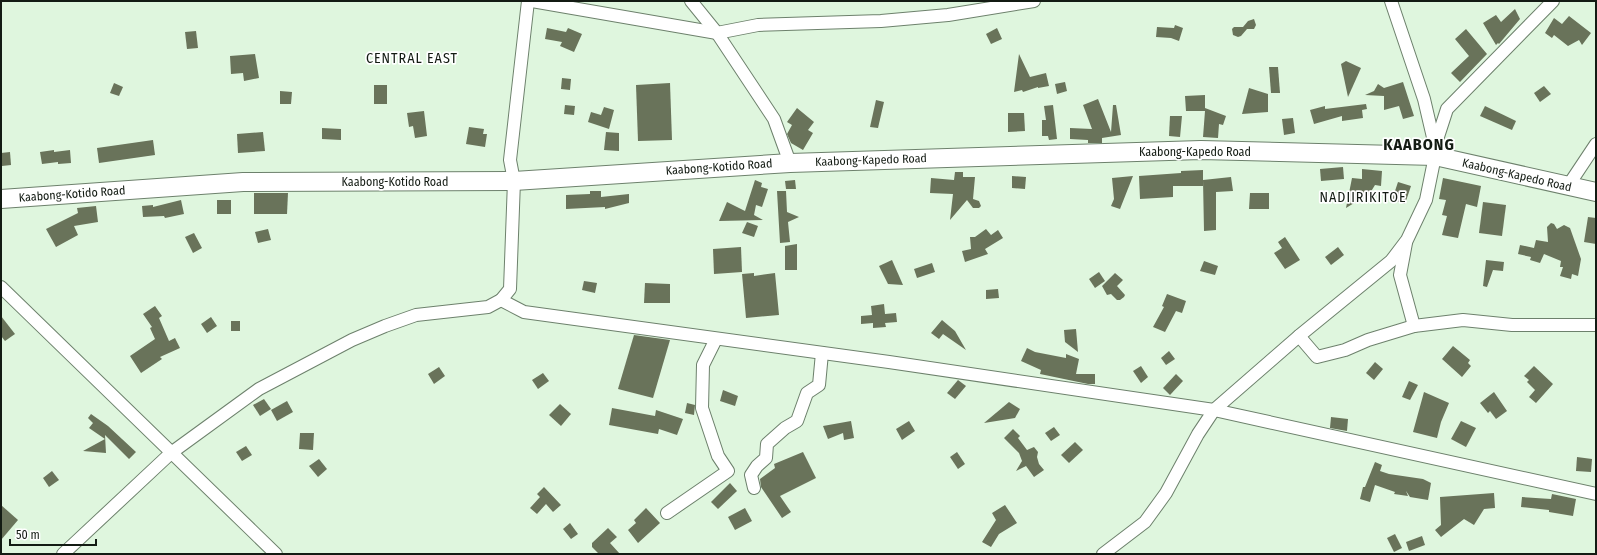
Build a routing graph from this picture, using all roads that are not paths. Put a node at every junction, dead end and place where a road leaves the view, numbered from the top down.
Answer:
1 (528, 1) edge
2 (532, 1) edge
3 (691, 1) edge
4 (1034, 1) edge
5 (1553, 1) edge
6 (1389, 2) edge
7 (717, 33) junction
8 (1596, 144) edge
9 (1435, 151) junction
10 (790, 163) junction
11 (514, 181) junction
12 (1568, 186) junction
13 (1596, 192) edge
14 (1, 199) edge
15 (1407, 240) junction
16 (1, 287) edge
17 (501, 300) junction
18 (1596, 325) edge
19 (1414, 326) junction
20 (1299, 336) junction
21 (716, 339) junction
22 (822, 353) junction
23 (1214, 410) junction
24 (171, 453) junction
25 (754, 488) dead end
26 (1596, 494) edge
27 (667, 513) dead end
28 (63, 554) edge
29 (276, 554) edge
30 (1103, 554) edge

1 - 11 street
2 - 7 street
3 - 7 street
4 - 7 street
5 - 9 street
6 - 9 street
7 - 10 street
8 - 12 street
9 - 10 main road, Kaabong-Kapedo Road
9 - 12 main road, Kaabong-Kapedo Road
9 - 15 street
10 - 11 main road, Kaabong-Kotido Road
11 - 14 main road, Kaabong-Kotido Road
11 - 17 street
12 - 13 main road, Kaabong-Kapedo Road
15 - 19 street
15 - 20 street
16 - 24 street
17 - 21 street
17 - 24 street
18 - 19 street
19 - 20 street
20 - 23 street
21 - 22 street
21 - 27 street
22 - 23 street
22 - 25 street
23 - 26 street
23 - 30 street
24 - 28 street
24 - 29 street

